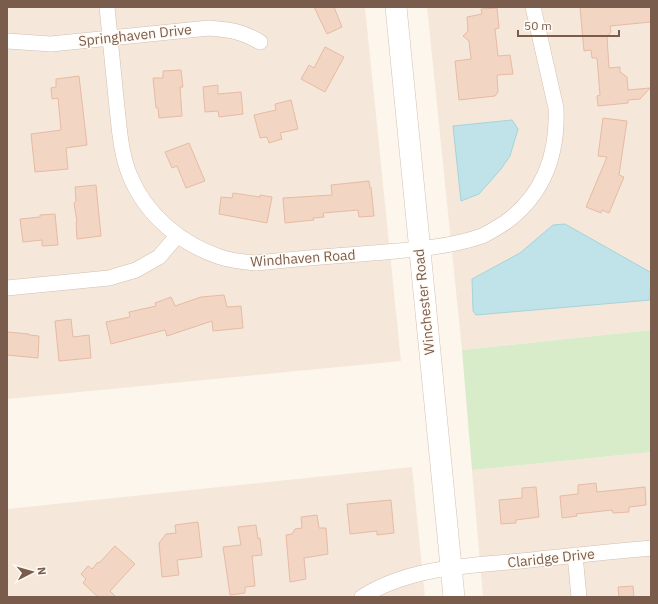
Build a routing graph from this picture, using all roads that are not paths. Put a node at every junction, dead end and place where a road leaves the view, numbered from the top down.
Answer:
1 (107, 7) edge
2 (396, 7) edge
3 (533, 7) edge
4 (110, 37) junction
5 (7, 42) edge
6 (260, 42) dead end
7 (177, 236) junction
8 (419, 249) junction
9 (7, 288) edge
10 (651, 548) edge
11 (575, 555) junction
12 (451, 568) junction
13 (362, 597) edge
14 (454, 597) edge
15 (580, 597) edge

1 - 4 street, Windhaven Road
2 - 8 main road, Winchester Road
3 - 8 street, Windhaven Road
4 - 5 street, Springhaven Drive
4 - 6 street, Springhaven Drive
4 - 7 street, Windhaven Road
7 - 8 street, Windhaven Road
7 - 9 street
8 - 12 main road, Winchester Road
10 - 11 street, Claridge Drive
11 - 12 street, Claridge Drive
11 - 15 street
12 - 13 street, Claridge Drive
12 - 14 main road, Winchester Road

